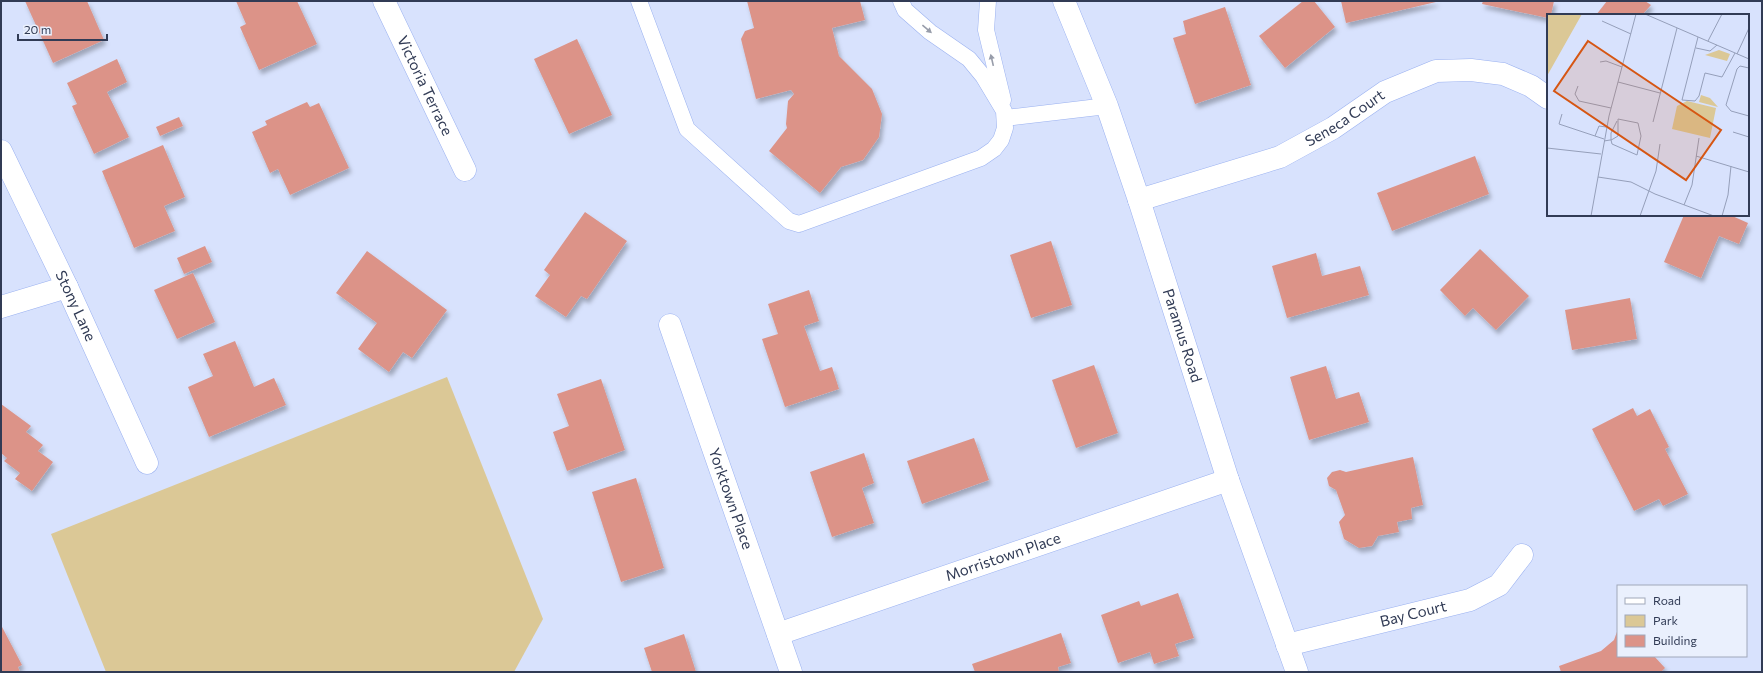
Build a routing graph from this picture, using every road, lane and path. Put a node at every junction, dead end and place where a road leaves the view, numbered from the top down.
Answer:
1 (384, 1) edge
2 (639, 1) edge
3 (901, 1) edge
4 (988, 1) edge
5 (1064, 1) edge
6 (1547, 97) edge
7 (1107, 106) junction
8 (1005, 114) junction
9 (1, 151) edge
10 (465, 170) dead end
11 (1140, 200) junction
12 (67, 287) junction
13 (1, 307) edge
14 (670, 325) dead end
15 (146, 463) dead end
16 (1228, 480) junction
17 (1522, 555) dead end
18 (778, 634) junction
19 (1287, 645) junction
20 (791, 672) edge
21 (1297, 672) edge

1 - 10 street, Victoria Terrace
2 - 8 lane
3 -> 8 lane
8 -> 4 lane
5 - 7 street, Paramus Road
6 - 11 street, Seneca Court
7 - 8 lane
7 - 11 street, Paramus Road
9 - 12 street, Stony Lane
11 - 16 street, Paramus Road
12 - 13 street
12 - 15 street, Stony Lane
14 - 18 street, Yorktown Place
16 - 18 street, Morristown Place
16 - 19 street, Paramus Road
17 - 19 street, Bay Court
18 - 20 street, Yorktown Place
19 - 21 street, Paramus Road

